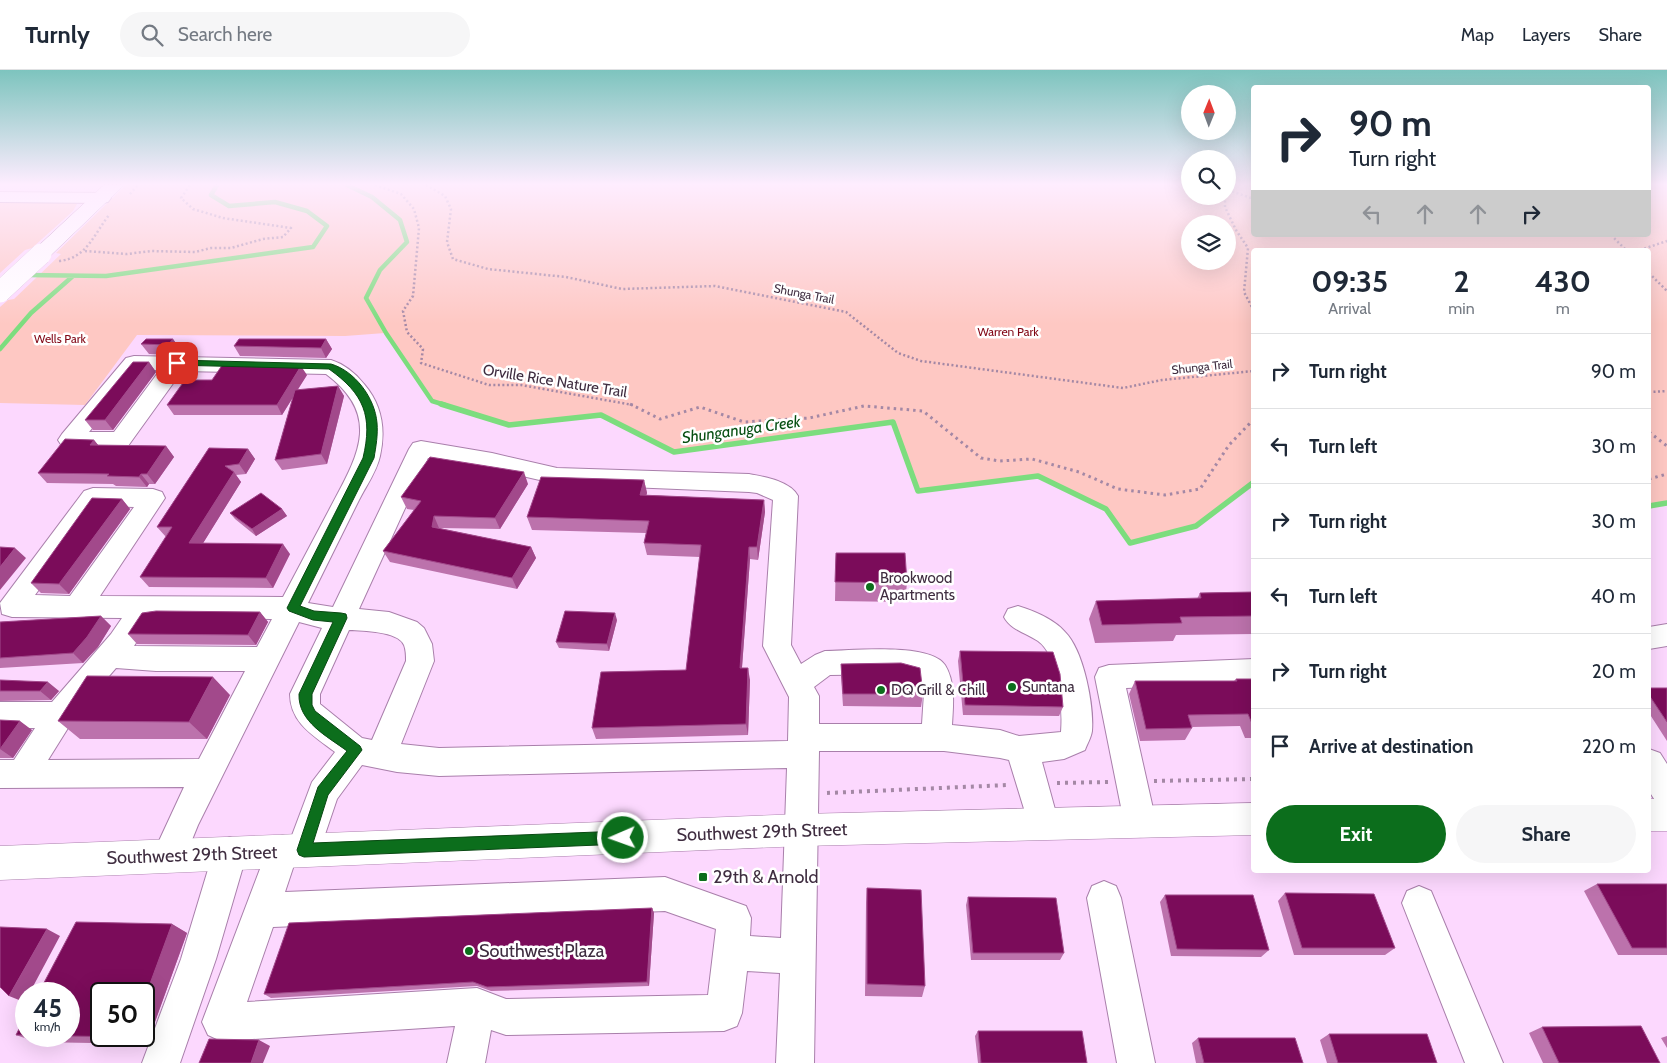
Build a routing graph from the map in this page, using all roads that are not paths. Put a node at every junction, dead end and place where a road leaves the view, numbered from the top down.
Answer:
1 (65, 231) edge
2 (0, 292) edge
3 (177, 363) junction
4 (78, 606) junction
5 (145, 606) junction
6 (293, 608) junction
7 (1018, 617) dead end
8 (341, 618) junction
9 (1667, 635) edge
10 (1651, 638) edge
11 (109, 656) junction
12 (267, 659) junction
13 (1251, 671) edge
14 (797, 683) junction
15 (0, 715) edge
16 (59, 715) junction
17 (936, 739) junction
18 (803, 746) junction
19 (1019, 750) junction
20 (368, 753) junction
21 (1651, 766) edge
22 (208, 773) junction
23 (11, 774) edge
24 (1667, 792) edge
25 (1651, 815) edge
26 (1667, 815) edge
27 (1251, 819) edge
28 (1140, 822) junction
29 (1043, 824) junction
30 (802, 830) junction
31 (293, 851) junction
32 (230, 853) junction
33 (169, 856) junction
34 (0, 863) edge
35 (1104, 898) dead end
36 (1418, 903) dead end
37 (261, 910) junction
38 (731, 952) junction
39 (798, 957) junction
40 (477, 1006) junction
41 (161, 1063) edge
42 (466, 1063) edge
43 (795, 1063) edge
44 (1136, 1063) edge
45 (1484, 1063) edge

1 - 2 main road, bridge
3 - 3 street
3 - 6 street
4 - 4 street
4 - 5 street
5 - 6 street
5 - 11 street
6 - 8 street
6 - 12 street
7 - 19 street
8 - 14 street
8 - 20 street
8 - 20 street
9 - 10 street
11 - 12 street
11 - 16 street
12 - 22 street
13 - 28 street
14 - 17 street
14 - 18 street
15 - 16 street
16 - 23 street
17 - 18 street
17 - 19 street
18 - 20 street
18 - 30 street
19 - 29 street
20 - 31 street
21 - 24 street
22 - 23 street
22 - 33 street
25 - 26 main road
27 - 28 main road, Southwest 29th Street
28 - 29 main road, Southwest 29th Street
29 - 30 main road, Southwest 29th Street
30 - 31 main road, Southwest 29th Street
30 - 39 street
31 - 32 main road, Southwest 29th Street
31 - 37 street
32 - 33 main road, Southwest 29th Street
32 - 41 street
33 - 34 main road, Southwest 29th Street
35 - 44 street
36 - 45 street
37 - 38 street
37 - 40 street
38 - 39 street
38 - 40 street
39 - 43 street
40 - 42 street

